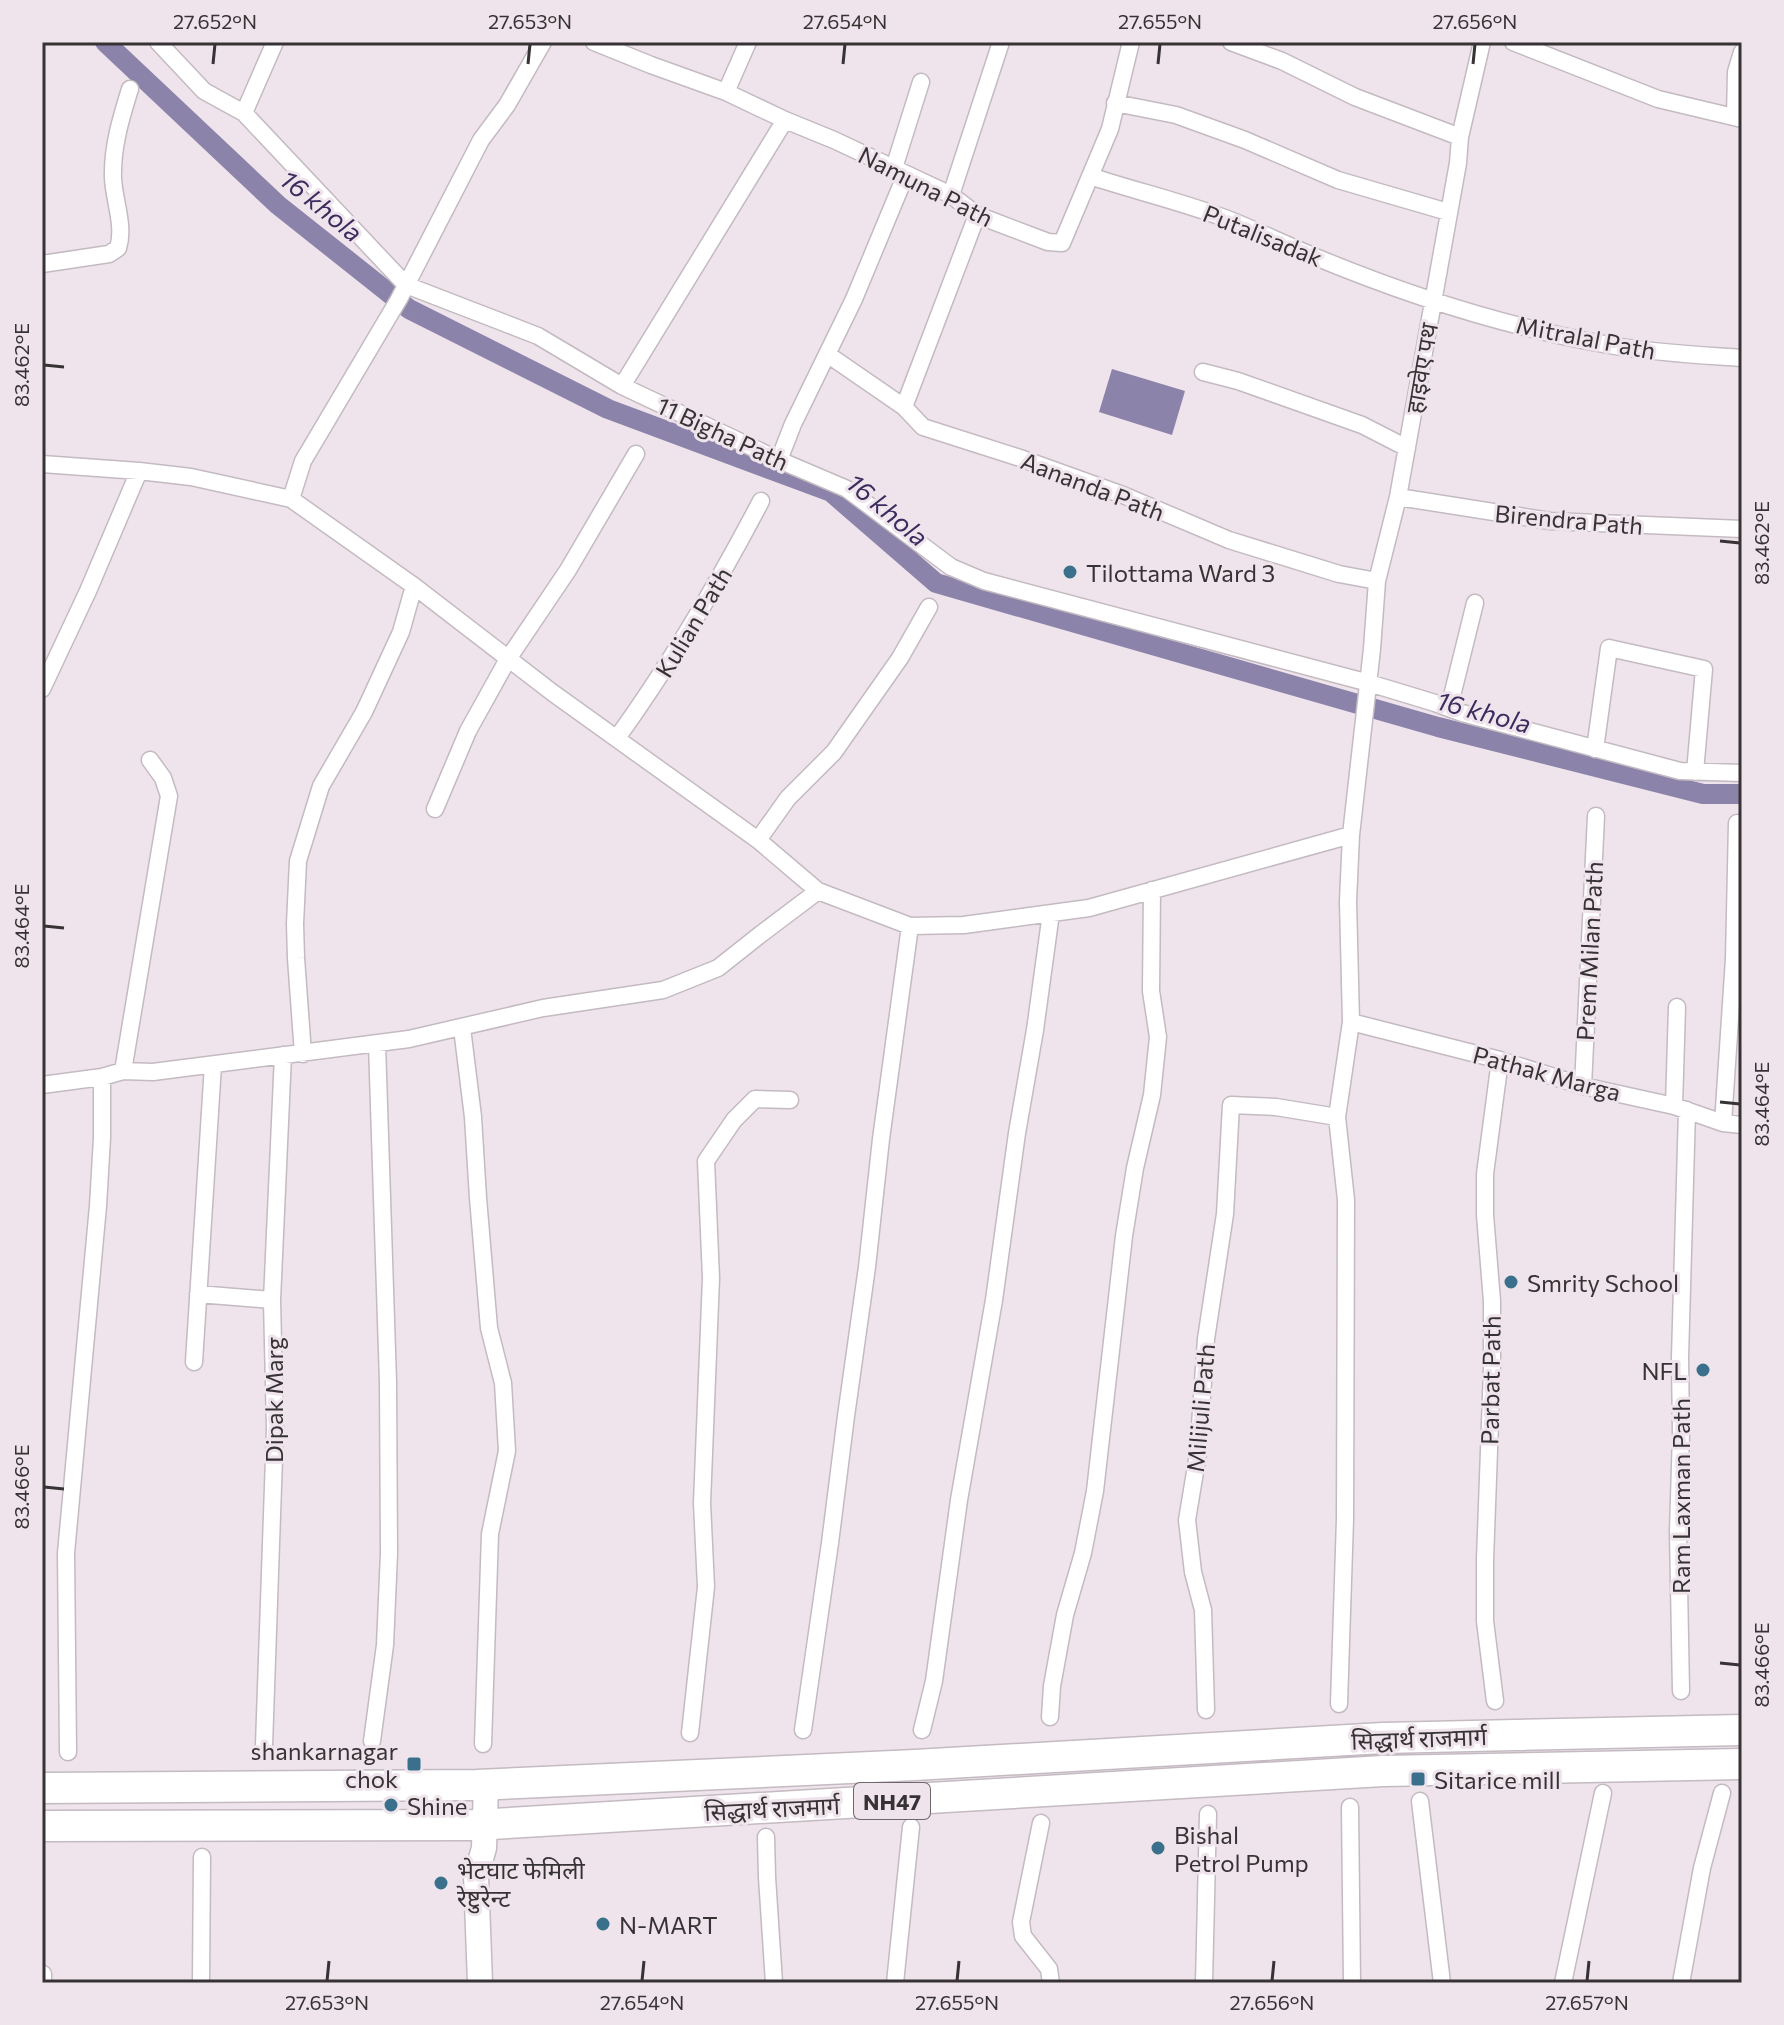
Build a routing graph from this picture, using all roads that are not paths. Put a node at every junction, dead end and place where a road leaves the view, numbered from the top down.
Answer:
1 (158, 42) edge
2 (275, 42) edge
3 (543, 42) edge
4 (594, 42) edge
5 (748, 42) edge
6 (1001, 42) edge
7 (1131, 42) edge
8 (1231, 42) edge
9 (1482, 42) edge
10 (1513, 42) edge
11 (1742, 52) edge
12 (921, 82) dead end
13 (130, 89) dead end
14 (726, 92) junction
15 (1115, 103) junction
16 (244, 113) junction
17 (1738, 118) edge
18 (785, 120) junction
19 (1460, 137) junction
20 (900, 171) junction
21 (1090, 176) junction
22 (951, 195) junction
23 (1448, 212) junction
24 (977, 215) junction
25 (42, 264) edge
26 (402, 292) junction
27 (1433, 300) junction
28 (827, 354) junction
29 (1742, 358) edge
30 (1203, 372) dead end
31 (622, 386) junction
32 (904, 407) junction
33 (1407, 448) junction
34 (636, 454) dead end
35 (779, 460) junction
36 (42, 464) edge
37 (139, 471) junction
38 (1398, 497) junction
39 (291, 499) junction
40 (761, 501) dead end
41 (1742, 529) edge
42 (1377, 581) junction
43 (414, 586) junction
44 (1475, 603) dead end
45 (929, 607) dead end
46 (508, 659) junction
47 (42, 689) edge
48 (1368, 689) junction
49 (1449, 708) junction
50 (617, 738) junction
51 (1595, 749) junction
52 (150, 760) dead end
53 (1695, 772) junction
54 (1742, 773) edge
55 (435, 809) dead end
56 (1596, 816) dead end
57 (1737, 823) dead end
58 (1351, 835) junction
59 (758, 840) junction
60 (1152, 890) junction
61 (818, 891) junction
62 (1051, 913) junction
63 (910, 926) junction
64 (1677, 1007) dead end
65 (1351, 1022) junction
66 (462, 1028) junction
67 (377, 1044) junction
68 (303, 1054) junction
69 (283, 1055) junction
70 (1500, 1060) junction
71 (213, 1065) junction
72 (123, 1071) junction
73 (102, 1077) junction
74 (42, 1085) edge
75 (1583, 1086) junction
76 (790, 1100) dead end
77 (1680, 1108) junction
78 (1337, 1117) junction
79 (1723, 1123) junction
80 (1742, 1125) edge
81 (198, 1294) junction
82 (272, 1300) junction
83 (194, 1362) dead end
84 (1681, 1691) dead end
85 (1495, 1701) dead end
86 (1339, 1704) dead end
87 (1206, 1710) dead end
88 (1050, 1717) dead end
89 (803, 1730) dead end
90 (922, 1730) dead end
91 (1742, 1730) edge
92 (690, 1733) dead end
93 (372, 1741) dead end
94 (483, 1744) dead end
95 (264, 1745) dead end
96 (68, 1752) dead end
97 (1742, 1764) edge
98 (486, 1785) junction
99 (42, 1788) edge
100 (1603, 1793) dead end
101 (1722, 1793) dead end
102 (1420, 1801) dead end
103 (1350, 1807) dead end
104 (1208, 1814) dead end
105 (1041, 1823) dead end
106 (42, 1826) edge
107 (911, 1827) dead end
108 (484, 1836) junction
109 (766, 1837) dead end
110 (202, 1857) dead end
111 (201, 1982) edge
112 (480, 1983) edge
113 (774, 1983) edge
114 (895, 1983) edge
115 (1051, 1983) edge
116 (1204, 1983) edge
117 (1352, 1983) edge
118 (1442, 1983) edge
119 (1563, 1983) edge
120 (1681, 1983) edge

1 - 16 street, 11 Bigha Path
2 - 16 street
3 - 26 street
4 - 14 street, Namuna Path
5 - 14 street
6 - 22 street
7 - 15 street, Namuna Path
8 - 19 street
9 - 19 street, हाइवेए पथ
10 - 17 street
11 - 17 street
12 - 20 street
13 - 25 street
14 - 18 street, Namuna Path
15 - 21 street, Namuna Path
15 - 23 street
16 - 26 street, 11 Bigha Path
18 - 20 street, Namuna Path
18 - 31 street
19 - 23 street, हाइवेए पथ
20 - 22 street, Namuna Path
20 - 28 street
21 - 24 street, Namuna Path
21 - 27 street, Putalisadak
22 - 24 street, Namuna Path
23 - 27 street, हाइवेए पथ
24 - 32 street
26 - 31 street, 11 Bigha Path
26 - 39 street
27 - 29 street, Mitralal Path
27 - 33 street, हाइवेए पथ
28 - 32 street, Aananda Path
28 - 35 street
30 - 33 street
31 - 35 street, 11 Bigha Path
32 - 42 street, Aananda Path
33 - 38 street, हाइवेए पथ
34 - 46 street
35 - 48 street, 11 Bigha Path
36 - 37 street
37 - 39 street
37 - 47 street
38 - 41 street, Birendra Path
38 - 42 street, हाइवेए पथ
39 - 43 street
40 - 50 street, Kulian Path
42 - 48 street, हाइवेए पथ
43 - 46 street
43 - 68 street
44 - 49 street
45 - 59 street
46 - 50 street
46 - 55 street
48 - 49 street, 11 Bigha Path
48 - 58 street, हाइवेए पथ
49 - 51 street, 11 Bigha Path
50 - 59 street
51 - 53 street, 11 Bigha Path
51 - 53 street
52 - 72 street
53 - 54 street, 11 Bigha Path
56 - 75 street, Prem Milan Path
57 - 79 street
58 - 60 street
58 - 65 street, हाइवेए पथ
59 - 61 street
60 - 62 street
60 - 88 street
61 - 63 street
61 - 66 street
62 - 63 street
62 - 90 street
63 - 89 street
64 - 77 street, Ram Laxman Path
65 - 70 street, Pathak Marga
65 - 78 street, हाइवेए पथ
66 - 67 street
66 - 94 street
67 - 68 street
67 - 93 street
68 - 69 street
69 - 71 street
69 - 82 street, Dipak Marg
70 - 75 street, Pathak Marga
70 - 85 street, Parbat Path
71 - 72 street
71 - 81 street
72 - 73 street
73 - 74 street
73 - 96 street
75 - 77 street, Pathak Marga
76 - 92 street
77 - 79 street, Pathak Marga
77 - 84 street, Ram Laxman Path
78 - 86 street, हाइवेए पथ
78 - 87 street, Milijuli Path
79 - 80 street, Pathak Marga
81 - 82 street
81 - 83 street
82 - 95 street, Dipak Marg
91 - 98 highway, सिद्धार्थ राजमार्ग / NH47
97 - 108 highway, सिद्धार्थ राजमार्ग / NH47
98 - 99 highway, सिद्धार्थ राजमार्ग / NH47
98 - 108 street
100 - 119 street
101 - 120 street
102 - 118 street
103 - 117 street
104 - 116 street
105 - 115 street
106 - 108 highway, सिद्धार्थ राजमार्ग / NH47
107 - 114 street
108 - 112 street
109 - 113 street
110 - 111 street

